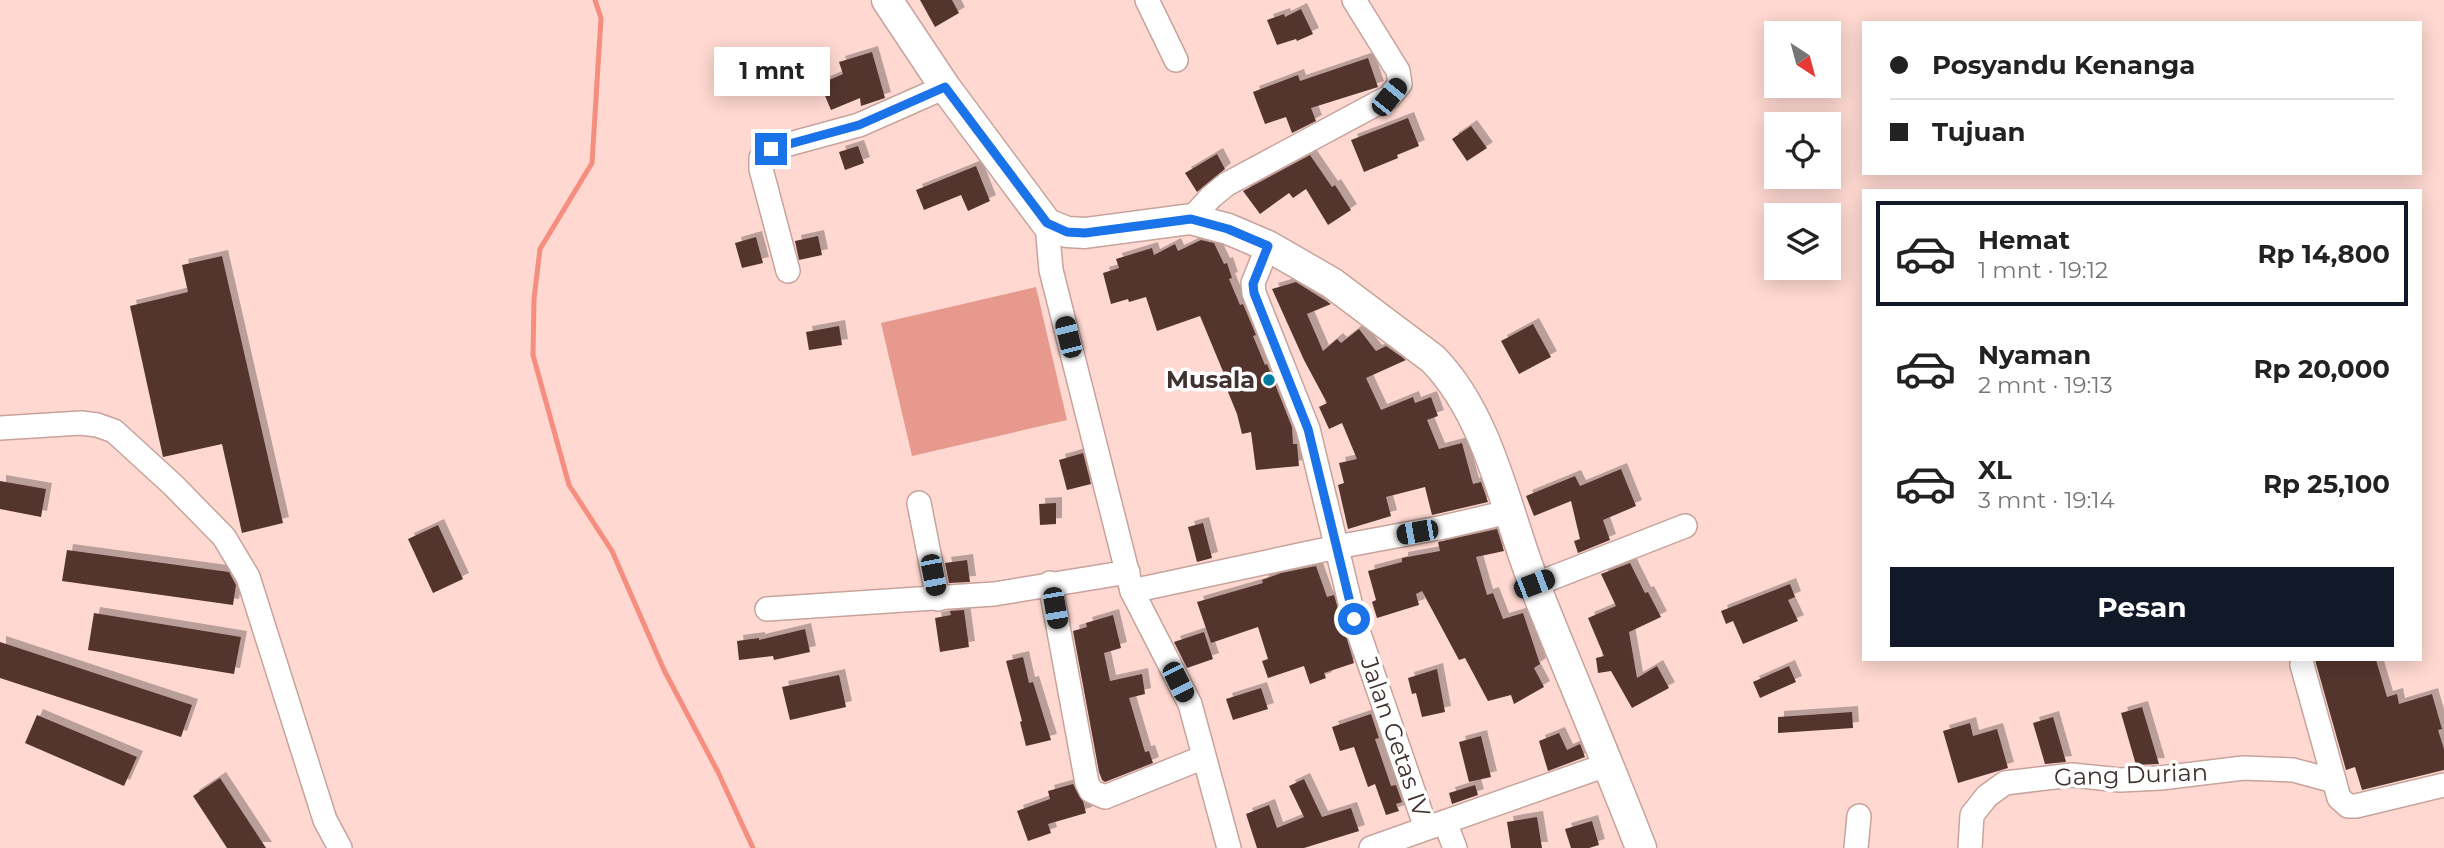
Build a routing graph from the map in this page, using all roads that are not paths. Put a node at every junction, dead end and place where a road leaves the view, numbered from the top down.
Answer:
1 (887, 0) edge
2 (1147, 0) edge
3 (1354, 0) edge
4 (1176, 60) dead end
5 (945, 87) junction
6 (1191, 219) junction
7 (1047, 223) junction
8 (1268, 246) junction
9 (789, 271) dead end
10 (0, 428) edge
11 (919, 503) dead end
12 (1508, 512) junction
13 (1685, 526) dead end
14 (1337, 547) junction
15 (1130, 582) junction
16 (1050, 583) junction
17 (1534, 584) junction
18 (938, 599) junction
19 (766, 609) dead end
20 (2302, 664) dead end
21 (1204, 757) junction
22 (1609, 764) junction
23 (2334, 781) junction
24 (2444, 785) edge
25 (1860, 816) dead end
26 (1436, 825) junction
27 (340, 848) edge
28 (1229, 848) edge
29 (1371, 848) edge
30 (1455, 848) edge
31 (1641, 848) edge
32 (1856, 848) edge
33 (1970, 848) edge

1 - 5 main road
2 - 4 street
3 - 6 street
5 - 7 main road
5 - 9 street
6 - 7 main road
6 - 8 main road
7 - 15 street
8 - 12 main road
8 - 14 street, Jalan Getas IV
10 - 27 street
11 - 18 street
12 - 14 street
12 - 17 main road
13 - 17 street
14 - 15 street
14 - 26 street, Jalan Getas IV
15 - 16 street
15 - 21 street
16 - 18 street
16 - 21 street
17 - 22 main road
18 - 19 street
20 - 23 street
21 - 28 street
22 - 26 street
22 - 31 main road
23 - 24 street
23 - 33 street, Gang Durian
25 - 32 street
26 - 29 street
26 - 30 street, Jalan Getas IV

